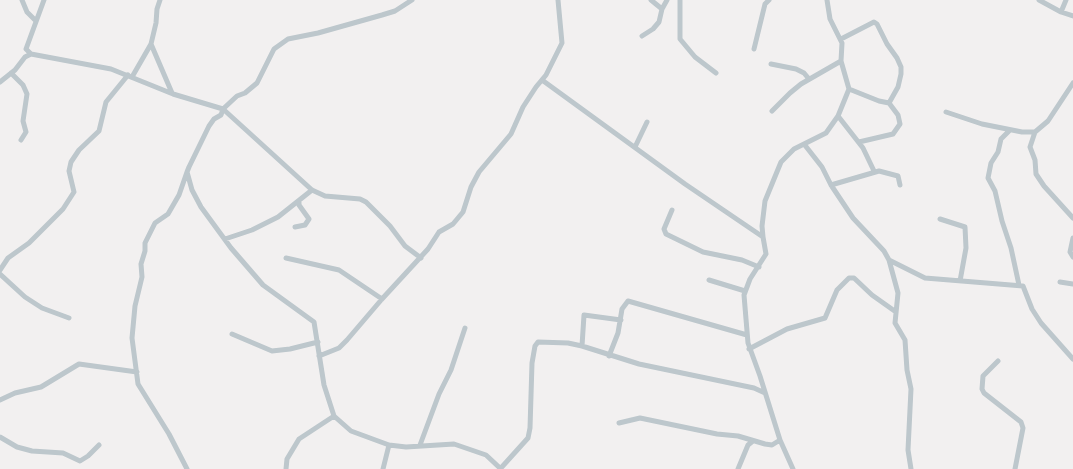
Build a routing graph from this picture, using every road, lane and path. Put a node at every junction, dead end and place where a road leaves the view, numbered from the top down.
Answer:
1 (22, 0) edge
2 (44, 0) edge
3 (159, 0) edge
4 (412, 0) edge
5 (558, 0) edge
6 (651, 0) edge
7 (667, 0) edge
8 (680, 0) edge
9 (769, 0) edge
10 (827, 0) edge
11 (1039, 0) edge
12 (1066, 0) edge
13 (662, 9) junction
14 (1061, 12) junction
15 (1073, 16) edge
16 (36, 21) junction
17 (642, 36) dead end
18 (841, 39) junction
19 (151, 44) junction
20 (754, 49) dead end
21 (31, 54) junction
22 (841, 61) junction
23 (771, 64) dead end
24 (11, 73) junction
25 (716, 73) dead end
26 (130, 76) junction
27 (809, 79) junction
28 (542, 80) junction
29 (0, 82) edge
30 (1073, 83) edge
31 (849, 89) junction
32 (173, 94) junction
33 (890, 103) junction
34 (223, 109) junction
35 (772, 111) dead end
36 (946, 112) dead end
37 (838, 116) junction
38 (648, 122) dead end
39 (1010, 130) junction
40 (1035, 132) junction
41 (21, 140) dead end
42 (859, 142) junction
43 (804, 144) junction
44 (635, 147) junction
45 (874, 171) junction
46 (187, 172) junction
47 (831, 185) junction
48 (900, 185) dead end
49 (312, 190) junction
50 (299, 201) junction
51 (672, 210) dead end
52 (1073, 218) edge
53 (940, 219) dead end
54 (295, 227) dead end
55 (763, 237) junction
56 (1073, 238) edge
57 (225, 239) junction
58 (1073, 257) edge
59 (286, 258) dead end
60 (421, 258) junction
61 (889, 261) junction
62 (759, 267) junction
63 (0, 272) edge
64 (709, 280) dead end
65 (960, 281) junction
66 (1060, 282) dead end
67 (1073, 284) edge
68 (1019, 285) junction
69 (745, 291) junction
70 (382, 298) junction
71 (896, 312) junction
72 (69, 318) dead end
73 (621, 320) junction
74 (465, 328) dead end
75 (232, 334) dead end
76 (747, 335) junction
77 (318, 342) junction
78 (582, 346) junction
79 (749, 349) junction
80 (319, 356) junction
81 (609, 356) junction
82 (1073, 359) edge
83 (998, 361) dead end
84 (136, 372) junction
85 (765, 393) junction
86 (0, 400) edge
87 (334, 416) junction
88 (619, 423) dead end
89 (0, 437) edge
90 (780, 440) junction
91 (753, 441) junction
92 (99, 445) dead end
93 (389, 445) junction
94 (420, 445) junction
95 (788, 462) junction
96 (187, 469) edge
97 (286, 469) edge
98 (383, 469) edge
99 (501, 469) edge
100 (738, 469) edge
101 (784, 469) edge
102 (793, 469) edge
103 (911, 469) edge
104 (1015, 469) edge

1 - 16 street
2 - 16 street
3 - 19 street
4 - 34 street
5 - 28 street
6 - 13 street
7 - 13 street
8 - 25 street
9 - 20 street
10 - 18 street
11 - 14 street
12 - 14 street
13 - 17 street
14 - 15 street
16 - 21 street
18 - 22 street
18 - 33 street
19 - 26 street
19 - 32 street
21 - 24 street
21 - 26 street
22 - 27 street
22 - 31 street
23 - 27 street
24 - 29 street
24 - 41 street
26 - 32 street
26 - 63 street
27 - 35 street
28 - 44 street
28 - 60 street
30 - 40 street
31 - 33 street
31 - 37 street
32 - 34 street
33 - 42 street
34 - 46 street
34 - 49 street
36 - 39 street
37 - 42 street
37 - 43 street
38 - 44 street
39 - 40 street
39 - 68 street
40 - 52 street
42 - 45 street
43 - 47 street
43 - 55 street
44 - 55 street
45 - 47 street
45 - 48 street
46 - 57 street
46 - 84 street
47 - 61 street
49 - 50 street
49 - 60 street
50 - 54 street
50 - 57 street
51 - 62 street
53 - 65 street
55 - 62 street
56 - 58 street
57 - 77 street
59 - 70 street
60 - 70 street
61 - 65 street
61 - 71 street
62 - 69 street
63 - 72 street
64 - 69 street
65 - 68 street
66 - 67 street
68 - 82 street
69 - 76 street
70 - 80 street
71 - 79 street
71 - 103 street
73 - 76 street
73 - 78 street
73 - 81 street
74 - 94 street
75 - 77 street
76 - 79 street
77 - 80 street
78 - 81 street
78 - 99 street
79 - 85 street
80 - 87 street
81 - 85 street
83 - 104 street
84 - 86 street
84 - 96 street
85 - 90 street
87 - 93 street
87 - 97 street
88 - 91 street
89 - 92 street
90 - 91 street
90 - 95 street
91 - 100 street
93 - 94 street
93 - 98 street
94 - 99 street
95 - 101 street
95 - 102 street

